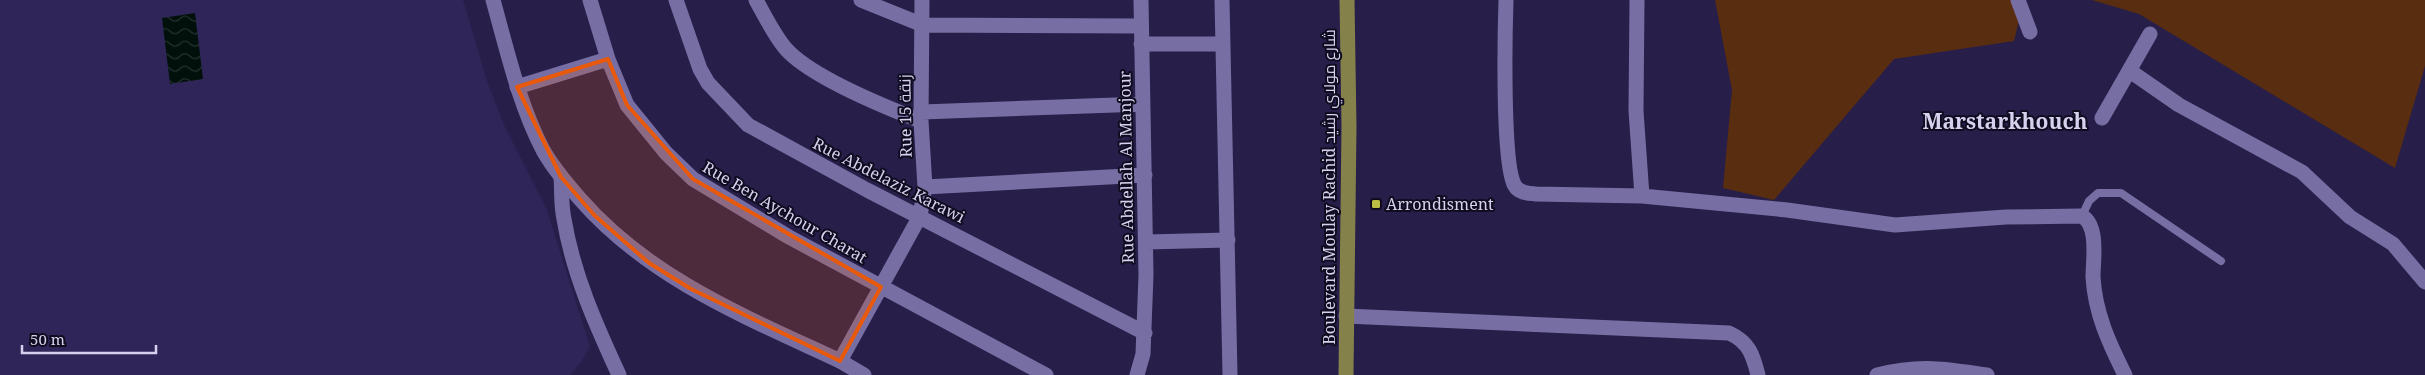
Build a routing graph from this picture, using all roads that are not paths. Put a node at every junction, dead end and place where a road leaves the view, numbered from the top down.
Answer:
1 (493, 0) edge
2 (590, 0) edge
3 (676, 0) edge
4 (756, 0) edge
5 (861, 0) edge
6 (922, 0) edge
7 (1140, 0) edge
8 (1222, 0) edge
9 (1346, 0) edge
10 (1506, 0) edge
11 (1637, 0) edge
12 (2018, 0) edge
13 (922, 26) junction
14 (1141, 26) junction
15 (2030, 32) dead end
16 (2150, 34) dead end
17 (1141, 44) junction
18 (1223, 44) junction
19 (608, 59) junction
20 (2130, 71) junction
21 (517, 87) junction
22 (1143, 104) junction
23 (921, 116) junction
24 (2102, 118) dead end
25 (1144, 175) junction
26 (561, 177) junction
27 (925, 187) junction
28 (1642, 196) junction
29 (920, 216) junction
30 (2082, 216) junction
31 (1228, 240) junction
32 (1146, 242) junction
33 (2221, 261) dead end
34 (2425, 282) edge
35 (881, 287) junction
36 (1346, 316) junction
37 (1145, 333) junction
38 (840, 361) junction
39 (1142, 374) edge
40 (619, 375) edge
41 (864, 375) edge
42 (1046, 375) edge
43 (1230, 375) edge
44 (1346, 375) edge
45 (1758, 375) edge
46 (1877, 375) edge
47 (1987, 375) edge
48 (2125, 375) edge

1 - 21 street
2 - 19 street, Rue Ben Aychour Charat
3 - 29 street, Rue Abdelaziz Karawi
4 - 23 street
5 - 13 street
6 - 13 street, Rue 15 زنقة
7 - 14 street, Rue Abdellah Al Manjour
8 - 18 street
9 - 36 main road, Boulevard Moulay Rachid شارع مولاي رشيد
10 - 28 street
11 - 28 street
12 - 15 street
13 - 14 street
13 - 23 street, Rue 15 زنقة
14 - 17 street, Rue Abdellah Al Manjour
16 - 20 street
17 - 18 street
17 - 22 street, Rue Abdellah Al Manjour
18 - 31 street
19 - 21 street
19 - 35 street, Rue Ben Aychour Charat
20 - 24 street
20 - 34 street
21 - 26 street
22 - 23 street
22 - 25 street, Rue Abdellah Al Manjour
23 - 27 street, Rue 15 زنقة
25 - 27 street
25 - 32 street, Rue Abdellah Al Manjour
26 - 38 street
26 - 40 street
27 - 29 street, Rue 15 زنقة
28 - 30 street
29 - 35 street, Rue 15 زنقة
29 - 37 street, Rue Abdelaziz Karawi
30 - 33 lane
30 - 48 street
31 - 32 street
31 - 43 street
32 - 37 street, Rue Abdellah Al Manjour
35 - 38 street, Rue 15 زنقة
35 - 42 street, Rue Ben Aychour Charat
36 - 44 main road, Boulevard Moulay Rachid شارع مولاي رشيد
36 - 45 street
37 - 39 street, Rue Abdellah Al Manjour
38 - 41 street
46 - 47 street

